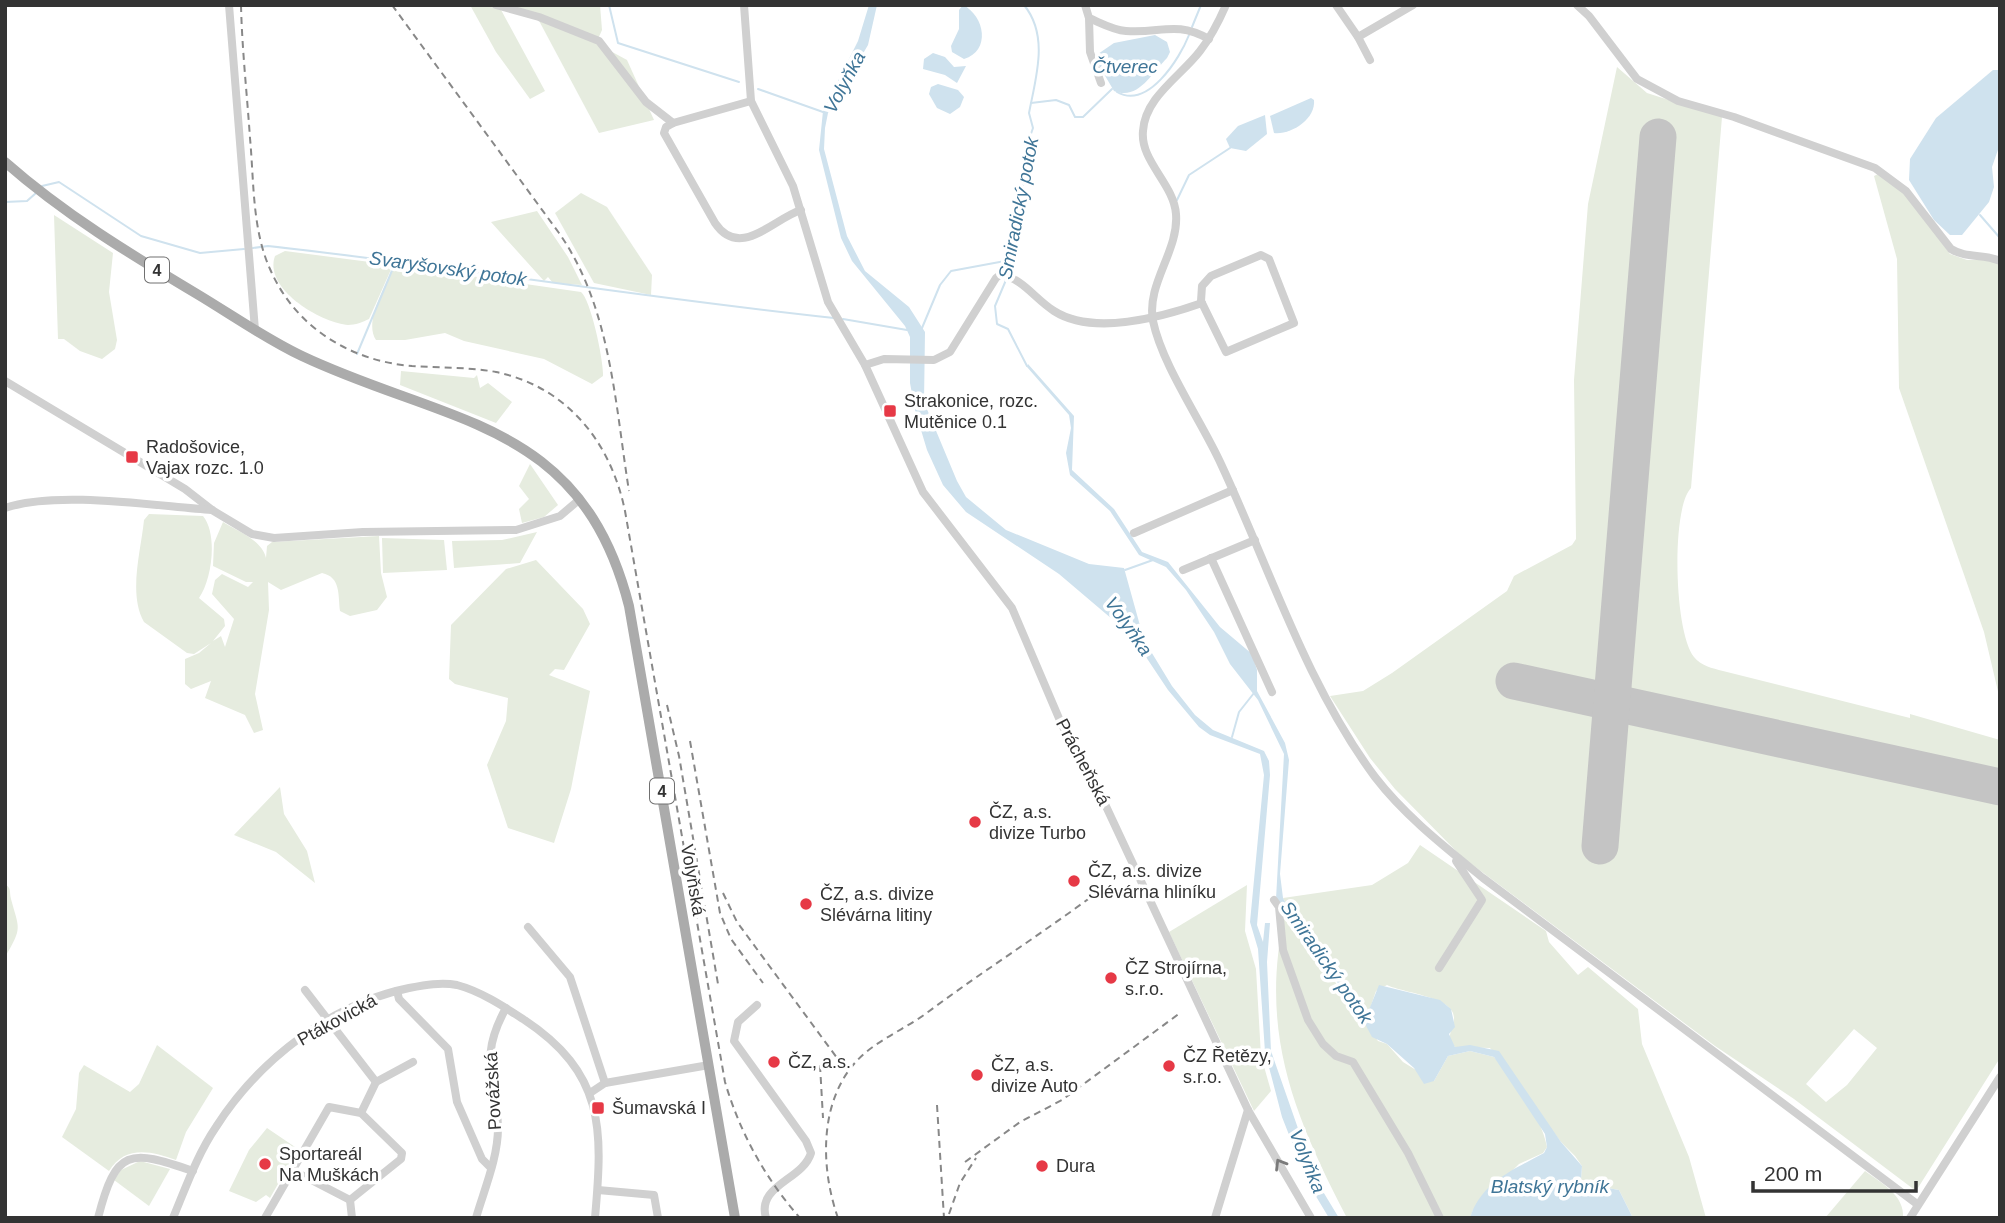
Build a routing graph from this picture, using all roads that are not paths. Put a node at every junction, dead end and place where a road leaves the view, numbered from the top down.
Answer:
1 (229, 5) edge
2 (496, 5) edge
3 (744, 5) edge
4 (1085, 5) edge
5 (1226, 5) edge
6 (1336, 5) edge
7 (1413, 5) edge
8 (1577, 5) edge
9 (1089, 18) junction
10 (1358, 37) junction
11 (1209, 39) junction
12 (1370, 60) dead end
13 (1101, 83) dead end
14 (751, 101) junction
15 (673, 124) junction
16 (5, 162) edge
17 (801, 210) junction
18 (2000, 261) edge
19 (1202, 303) junction
20 (1153, 319) junction
21 (255, 330) junction
22 (865, 365) junction
23 (5, 382) edge
24 (1233, 490) junction
25 (580, 499) junction
26 (5, 508) edge
27 (212, 510) junction
28 (1134, 533) dead end
29 (1255, 540) junction
30 (1211, 558) junction
31 (1183, 570) dead end
32 (1272, 692) dead end
33 (1458, 858) junction
34 (1274, 900) dead end
35 (528, 927) dead end
36 (1439, 968) dead end
37 (304, 990) dead end
38 (397, 991) junction
39 (757, 1005) dead end
40 (506, 1008) junction
41 (329, 1020) junction
42 (413, 1062) dead end
43 (709, 1066) junction
44 (2000, 1077) edge
45 (376, 1082) junction
46 (605, 1083) junction
47 (590, 1093) junction
48 (1248, 1110) junction
49 (361, 1113) junction
50 (490, 1167) junction
51 (193, 1171) junction
52 (294, 1171) junction
53 (598, 1190) junction
54 (350, 1200) junction
55 (1917, 1204) junction
56 (98, 1218) edge
57 (173, 1218) edge
58 (265, 1218) edge
59 (352, 1218) edge
60 (475, 1218) edge
61 (595, 1218) edge
62 (657, 1218) edge
63 (735, 1218) edge
64 (766, 1218) edge
65 (1214, 1218) edge
66 (1311, 1218) edge
67 (1440, 1218) edge
68 (1910, 1218) edge

1 - 21 street
2 - 15 street
3 - 14 street
4 - 9 street
5 - 11 street
6 - 10 street
7 - 10 street
8 - 18 street
9 - 11 street
9 - 13 street
10 - 12 street
11 - 20 street
14 - 15 street
14 - 17 street, Prácheňská
15 - 17 street
16 - 21 main road, 4
17 - 22 street, Prácheňská
19 - 19 street
19 - 20 street
20 - 22 street
20 - 24 street
21 - 25 main road, 4
22 - 48 street, Prácheňská
23 - 27 street
24 - 28 street
24 - 29 street
25 - 27 street
25 - 43 main road, Volyňská / 4
26 - 27 street
29 - 30 street
29 - 33 street
30 - 31 street
30 - 32 street
33 - 36 street
33 - 55 street
34 - 67 street
35 - 46 street
37 - 41 street
38 - 40 street, Ptákovická
38 - 41 street, Ptákovická
38 - 50 street
39 - 64 street
40 - 47 street, Ptákovická
40 - 50 street, Povážská
41 - 45 street
41 - 51 street, Ptákovická
42 - 45 street
43 - 46 street
43 - 63 main road, Volyňská / 4
44 - 55 street
45 - 49 street
46 - 47 street
47 - 53 street, Ptákovická
48 - 65 street
66 -> 48 street, Prácheňská
49 - 52 street
49 - 54 street
50 - 60 street, Povážská
51 - 56 street
51 - 57 street, Ptákovická
52 - 54 street
52 - 58 street
53 - 61 street, Ptákovická
53 - 62 street
54 - 59 street
55 - 68 street

